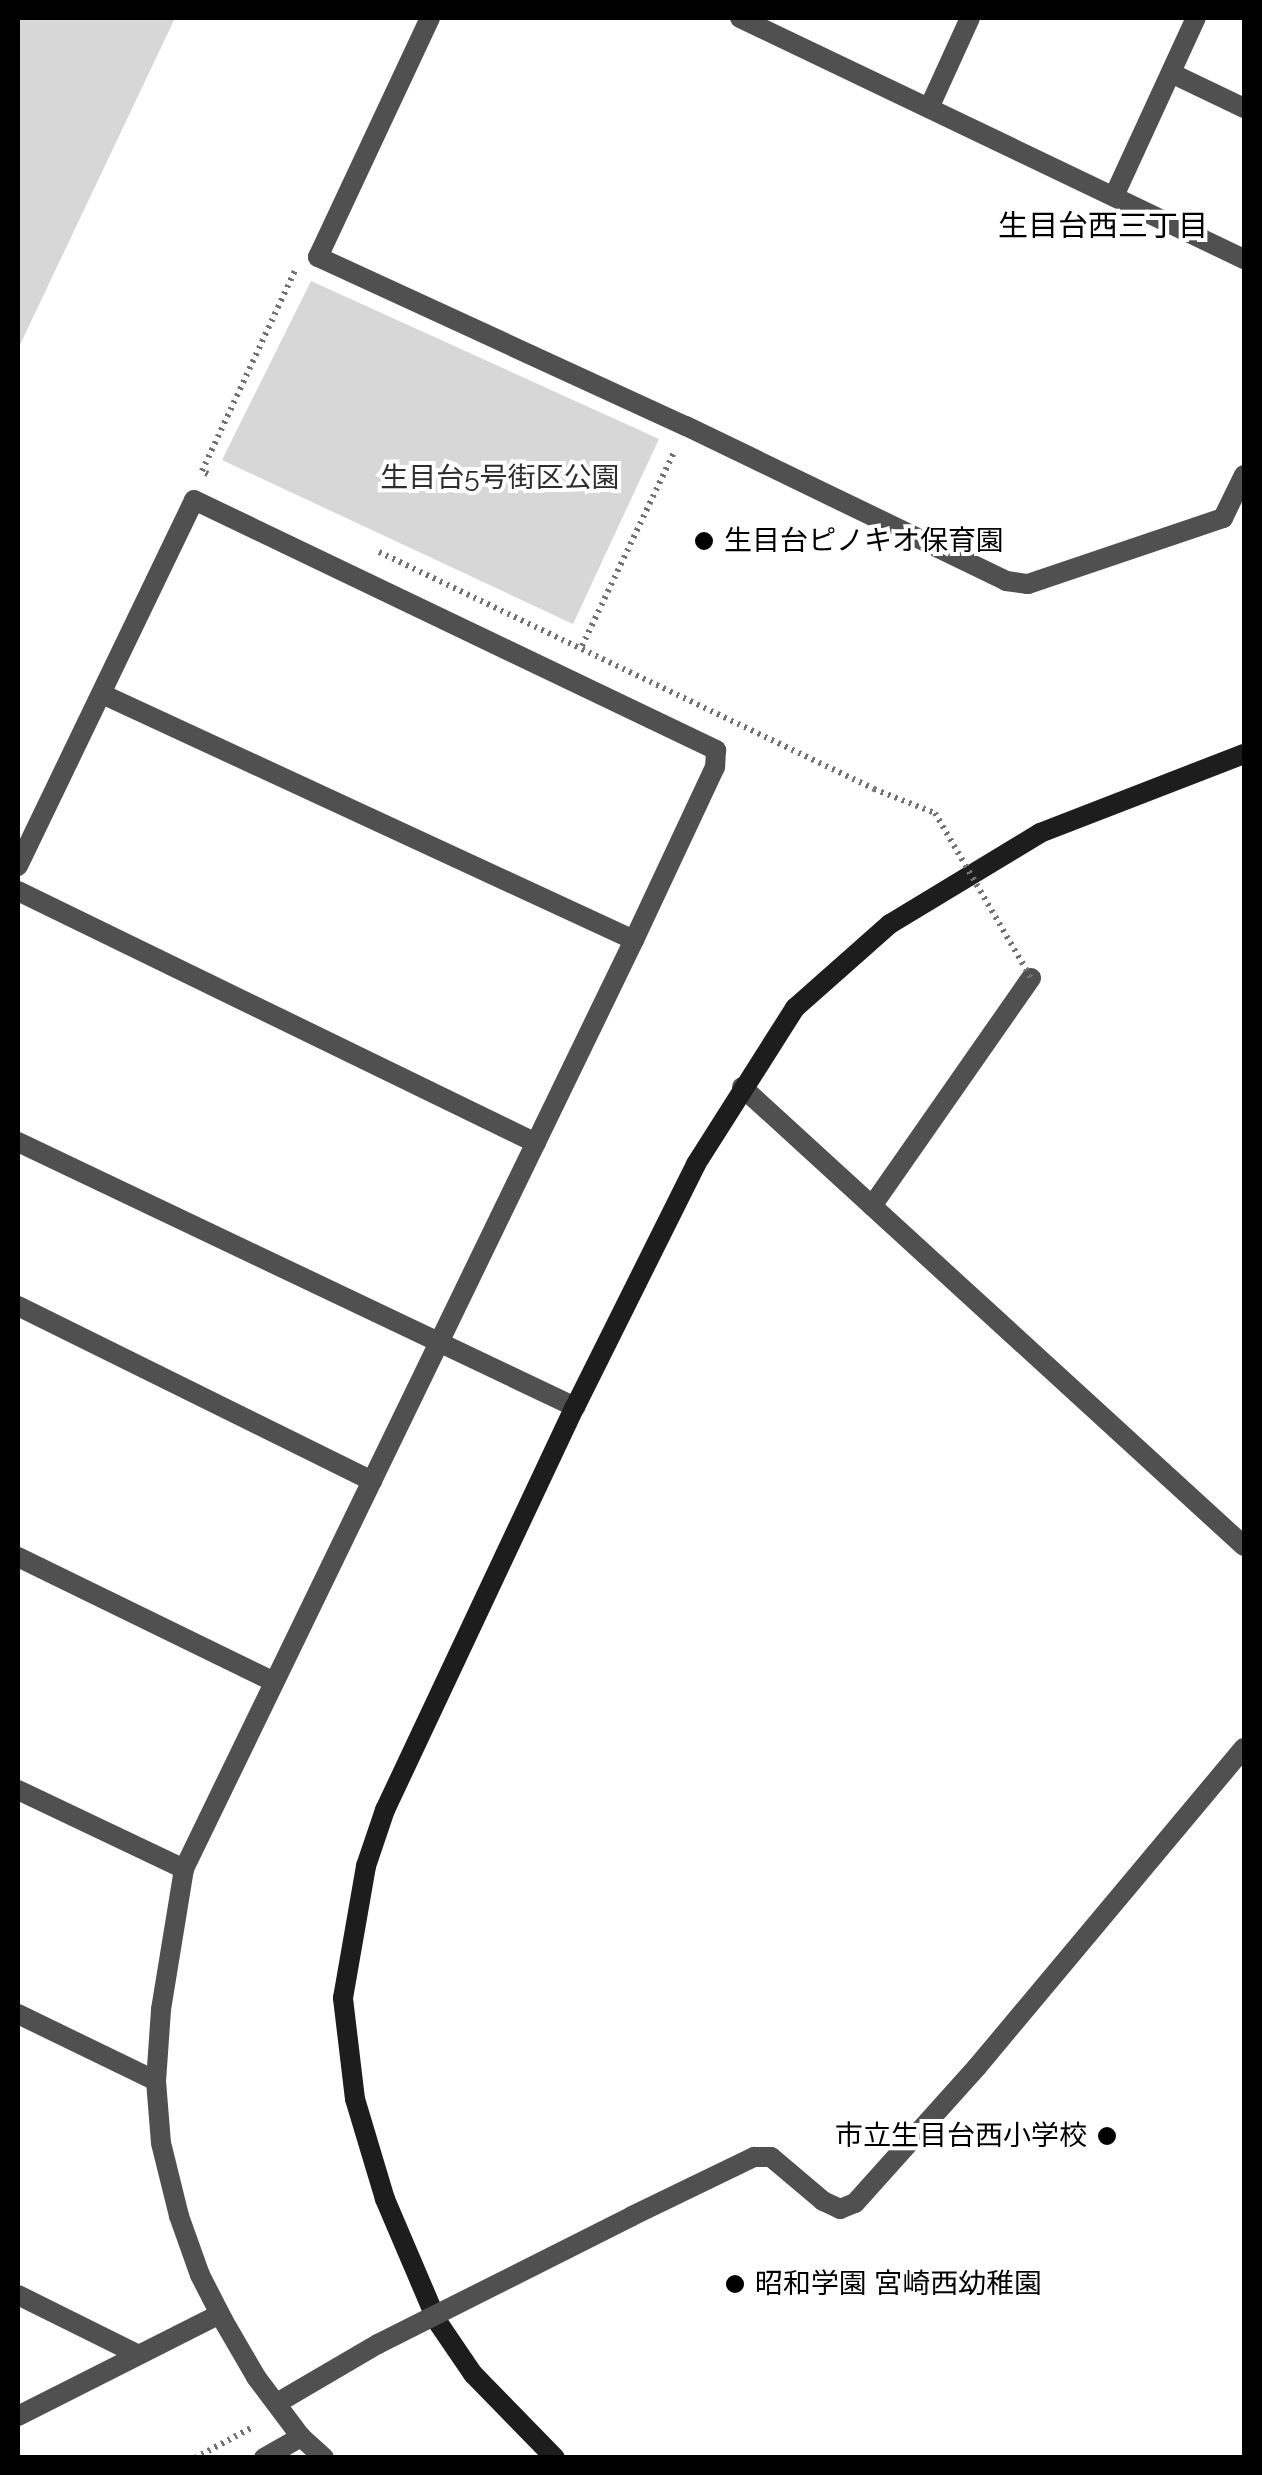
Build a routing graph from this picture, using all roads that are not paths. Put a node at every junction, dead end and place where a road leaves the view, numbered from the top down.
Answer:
1 (430, 18) edge
2 (740, 18) edge
3 (970, 18) edge
4 (1196, 18) edge
5 (1171, 73) junction
6 (928, 108) junction
7 (1244, 108) edge
8 (1114, 196) junction
9 (1244, 259) edge
10 (1244, 475) edge
11 (102, 694) junction
12 (1244, 754) edge
13 (18, 866) edge
14 (18, 891) edge
15 (634, 940) junction
16 (1031, 978) road end
17 (742, 1086) junction
18 (18, 1142) edge
19 (536, 1143) junction
20 (872, 1206) junction
21 (18, 1306) edge
22 (439, 1342) junction
23 (575, 1407) junction
24 (372, 1480) junction
25 (1244, 1546) edge
26 (18, 1557) edge
27 (274, 1682) junction
28 (1244, 1748) edge
29 (18, 1790) edge
30 (184, 1869) junction
31 (18, 2014) edge
32 (156, 2082) junction
33 (18, 2295) edge
34 (220, 2314) junction
35 (137, 2354) junction
36 (276, 2403) junction
37 (18, 2416) edge
38 (300, 2437) junction
39 (264, 2458) edge
40 (324, 2458) edge
41 (555, 2458) edge

1 - 10 street
2 - 6 street
3 - 6 street
4 - 5 street
5 - 7 street
5 - 8 street
6 - 8 street
8 - 9 street
11 - 13 street
11 - 15 street
11 - 15 street
12 - 17 street
14 - 19 street
15 - 19 street
16 - 20 street
17 - 20 street
17 - 23 street
18 - 22 street
19 - 22 street
20 - 25 street
21 - 24 street
22 - 23 street
22 - 24 street
23 - 41 street
24 - 27 street
26 - 27 street
27 - 30 street
28 - 36 street, bridge
29 - 30 street
30 - 32 street
31 - 32 street
32 - 34 street
33 - 35 street
34 - 35 street
34 - 36 street
35 - 37 street
36 - 38 street
38 - 39 street
38 - 40 street

